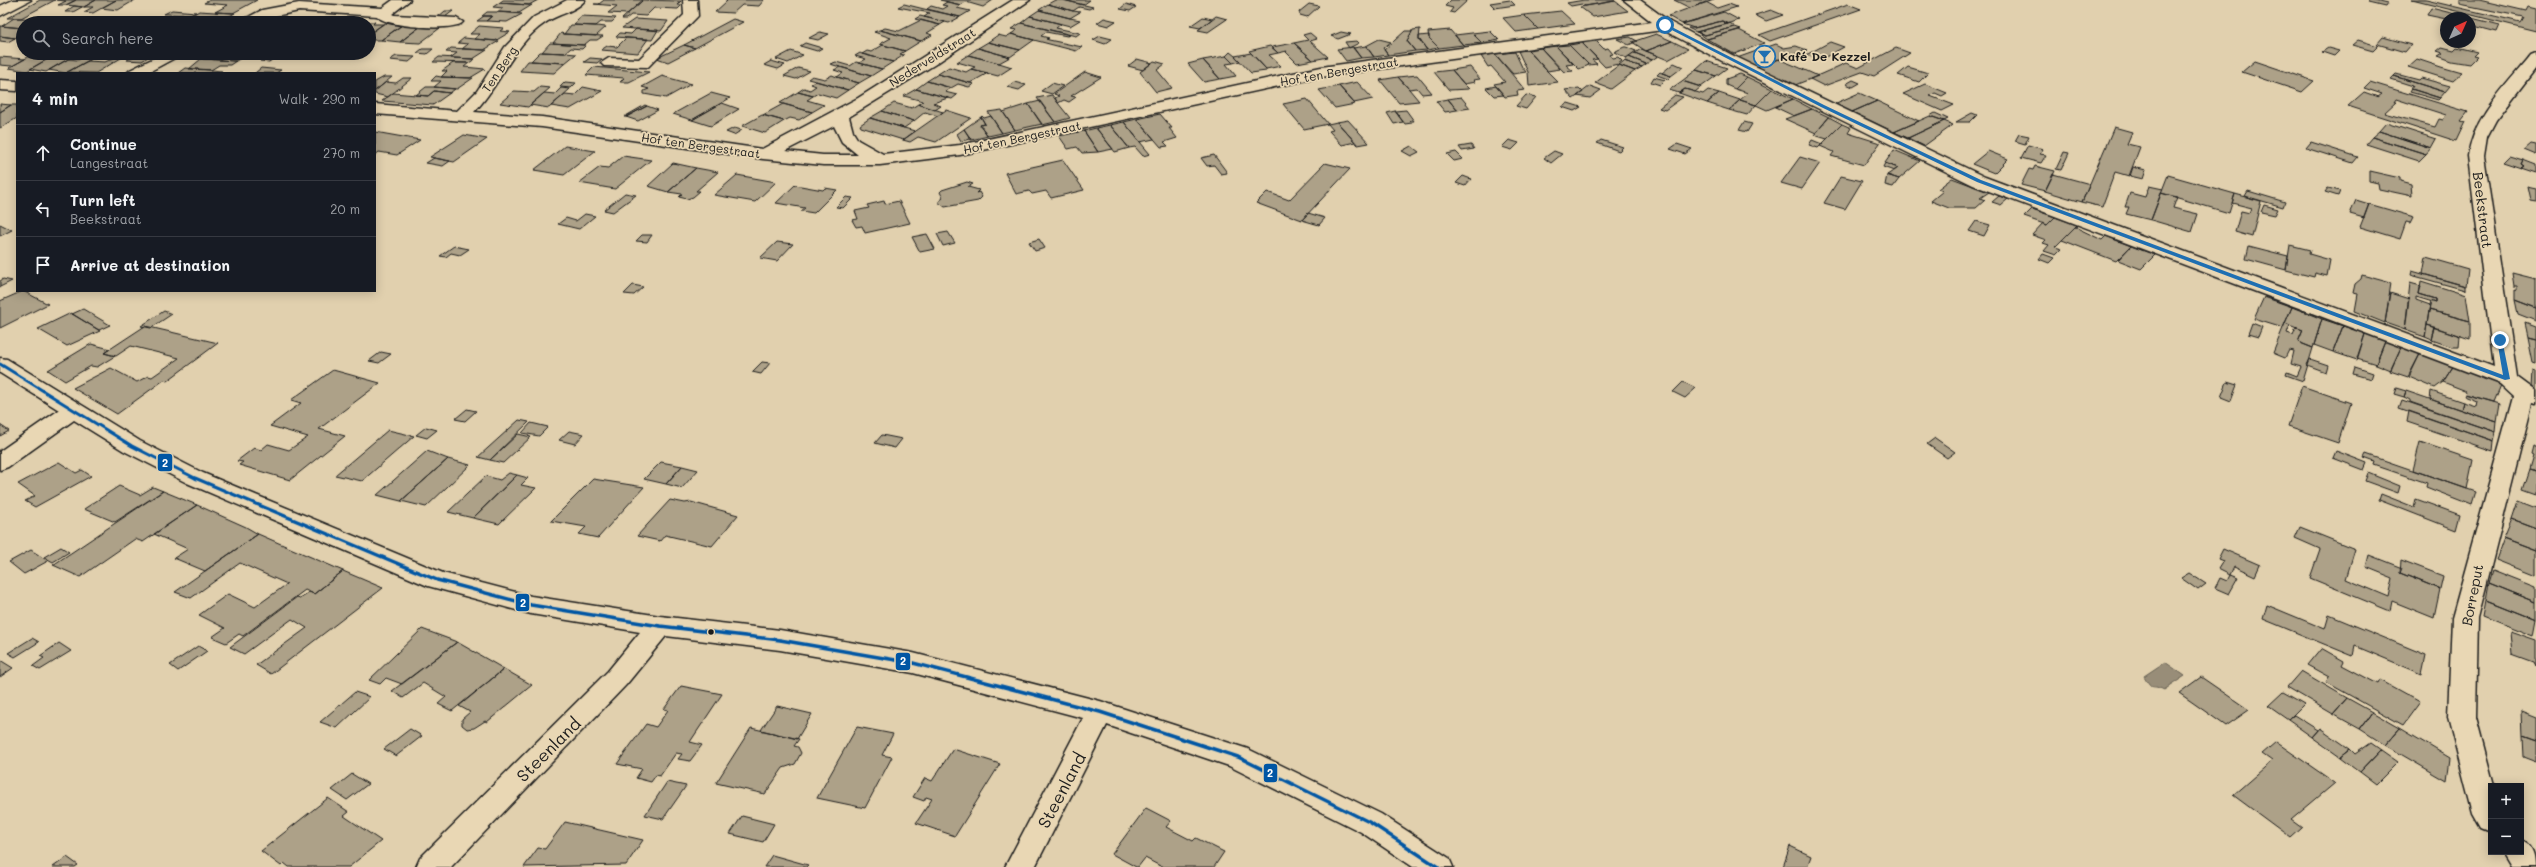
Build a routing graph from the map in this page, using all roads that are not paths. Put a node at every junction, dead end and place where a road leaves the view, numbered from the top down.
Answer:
1 (24, 0) edge
2 (403, 0) edge
3 (578, 0) edge
4 (690, 0) edge
5 (1023, 0) edge
6 (1631, 0) edge
7 (274, 5) edge
8 (0, 12) edge
9 (385, 12) junction
10 (256, 16) edge
11 (456, 22) dead end
12 (1665, 25) junction
13 (2536, 58) edge
14 (162, 60) edge
15 (609, 63) dead end
16 (137, 72) edge
17 (0, 85) edge
18 (16, 86) edge
19 (376, 109) edge
20 (841, 114) junction
21 (462, 115) junction
22 (764, 154) junction
23 (880, 160) junction
24 (0, 364) edge
25 (2522, 390) edge
26 (74, 410) junction
27 (0, 462) edge
28 (660, 626) junction
29 (1100, 712) junction
30 (2488, 815) edge
31 (2518, 855) edge
32 (431, 867) edge
33 (1020, 867) edge
34 (1438, 867) edge
35 (2528, 867) edge

1 - 8 street
2 - 9 street
3 - 21 street, Ten Berg
4 - 15 street
5 - 20 street, Nederveldstraat
6 - 12 street
7 - 9 street
7 - 10 street
9 - 11 street
12 - 23 street, Hof ten Bergestraat
12 - 25 street
13 - 25 street, Beekstraat
14 - 16 street
17 - 18 street
19 - 21 street, Hof ten Bergestraat
20 - 22 street, Nederveldstraat
20 - 23 street
21 - 22 street, Hof ten Bergestraat
22 - 23 street, Hof ten Bergestraat
24 - 26 street
25 - 30 street, Borreput
26 - 27 street
26 - 28 street
28 - 29 street
28 - 32 street, Steenland
29 - 33 street, Steenland
29 - 34 street
31 - 35 street

